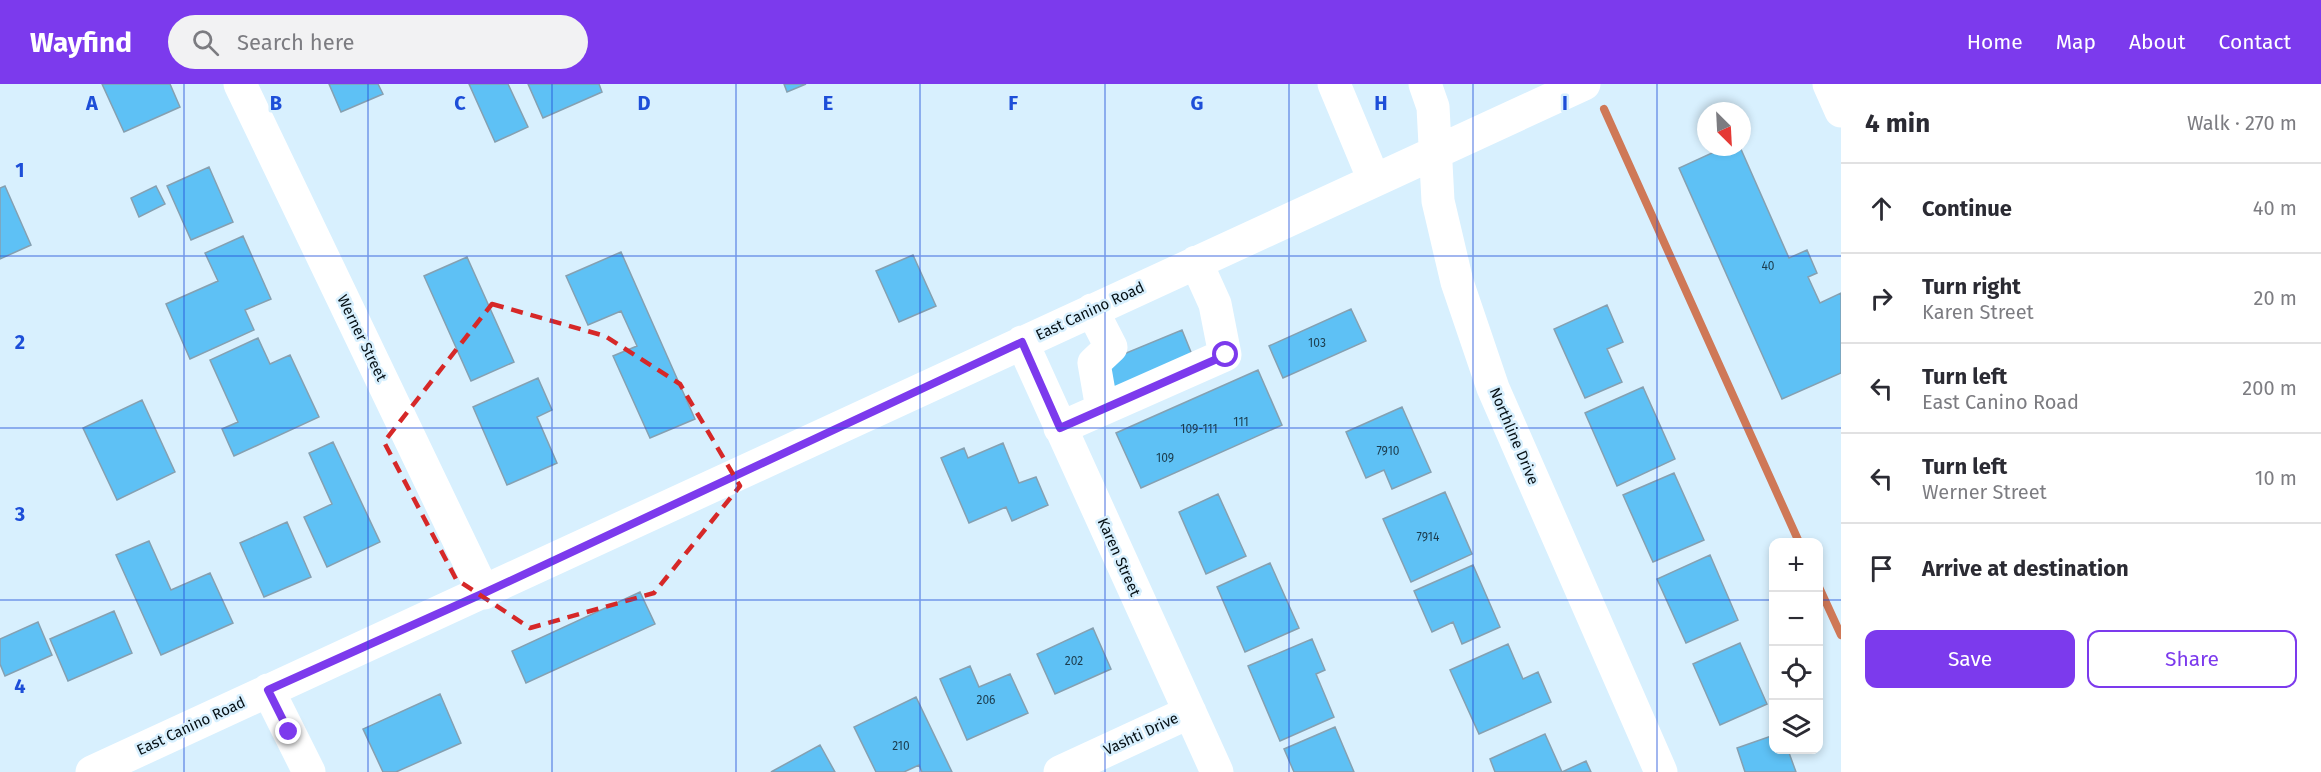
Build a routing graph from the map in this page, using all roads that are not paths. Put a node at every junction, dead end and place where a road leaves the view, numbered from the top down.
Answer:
1 (240, 84) edge
2 (1334, 84) edge
3 (1425, 84) edge
4 (1584, 84) edge
5 (1829, 84) edge
6 (1841, 111) edge
7 (1435, 153) junction
8 (1374, 180) junction
9 (1196, 262) junction
10 (1092, 310) junction
11 (1022, 342) junction
12 (1102, 410) junction
13 (1060, 428) junction
14 (484, 593) junction
15 (268, 690) junction
16 (1190, 712) junction
17 (92, 772) edge
18 (309, 772) edge
19 (1060, 772) edge
20 (1216, 772) edge
21 (1661, 772) edge

1 - 14 street, Werner Street
2 - 8 street
3 - 7 street, Northline Drive
4 - 7 street, East Canino Road
5 - 6 street
7 - 8 street, East Canino Road
7 - 21 street, Northline Drive
8 - 9 street, East Canino Road
9 - 10 street, East Canino Road
9 - 12 street
10 - 11 street, East Canino Road
10 - 12 street
11 - 13 street, Karen Street
11 - 14 street, East Canino Road
12 - 13 street
13 - 16 street, Karen Street
14 - 15 street, East Canino Road
15 - 17 street, East Canino Road
15 - 18 street
16 - 19 street, Vashti Drive
16 - 20 street, Karen Street

